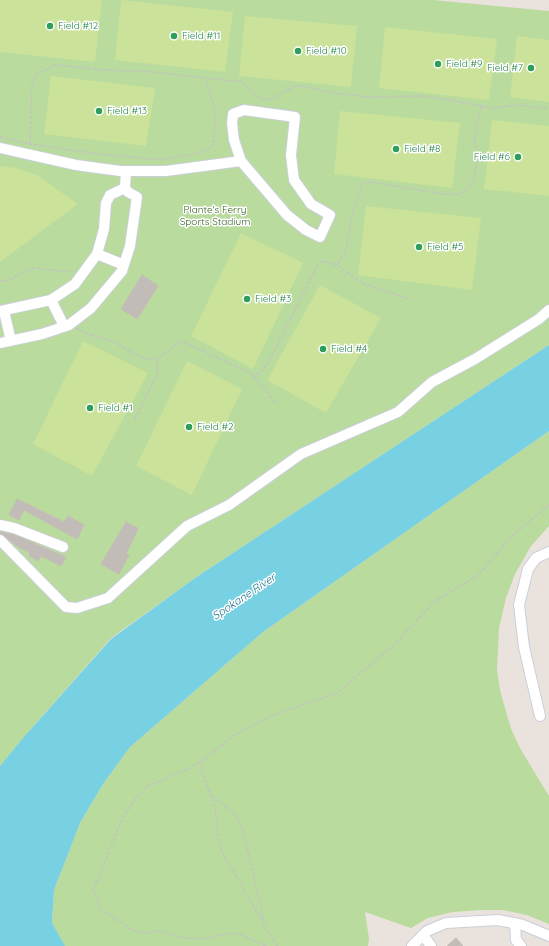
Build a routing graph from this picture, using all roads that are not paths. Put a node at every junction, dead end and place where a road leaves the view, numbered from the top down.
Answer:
1 (0, 148) edge
2 (241, 161) junction
3 (126, 172) junction
4 (125, 188) junction
5 (97, 254) junction
6 (124, 265) junction
7 (51, 300) junction
8 (549, 310) edge
9 (2, 311) edge
10 (68, 324) junction
11 (11, 341) junction
12 (0, 343) edge
13 (0, 525) edge
14 (0, 540) edge
15 (63, 547) dead end
16 (549, 552) edge
17 (540, 716) dead end
18 (514, 923) junction
19 (423, 935) junction
20 (549, 936) edge
21 (412, 946) edge
22 (431, 946) edge
23 (521, 946) edge

1 - 3 street
2 - 2 street
2 - 3 street
3 - 4 street
4 - 5 street
4 - 6 street
5 - 6 street
5 - 7 street
6 - 10 street
7 - 9 street
7 - 10 street
8 - 14 street
9 - 11 street
10 - 11 street
11 - 12 street
13 - 15 street
16 - 17 street
18 - 19 street
18 - 20 street
18 - 23 street
19 - 21 street
19 - 22 street

